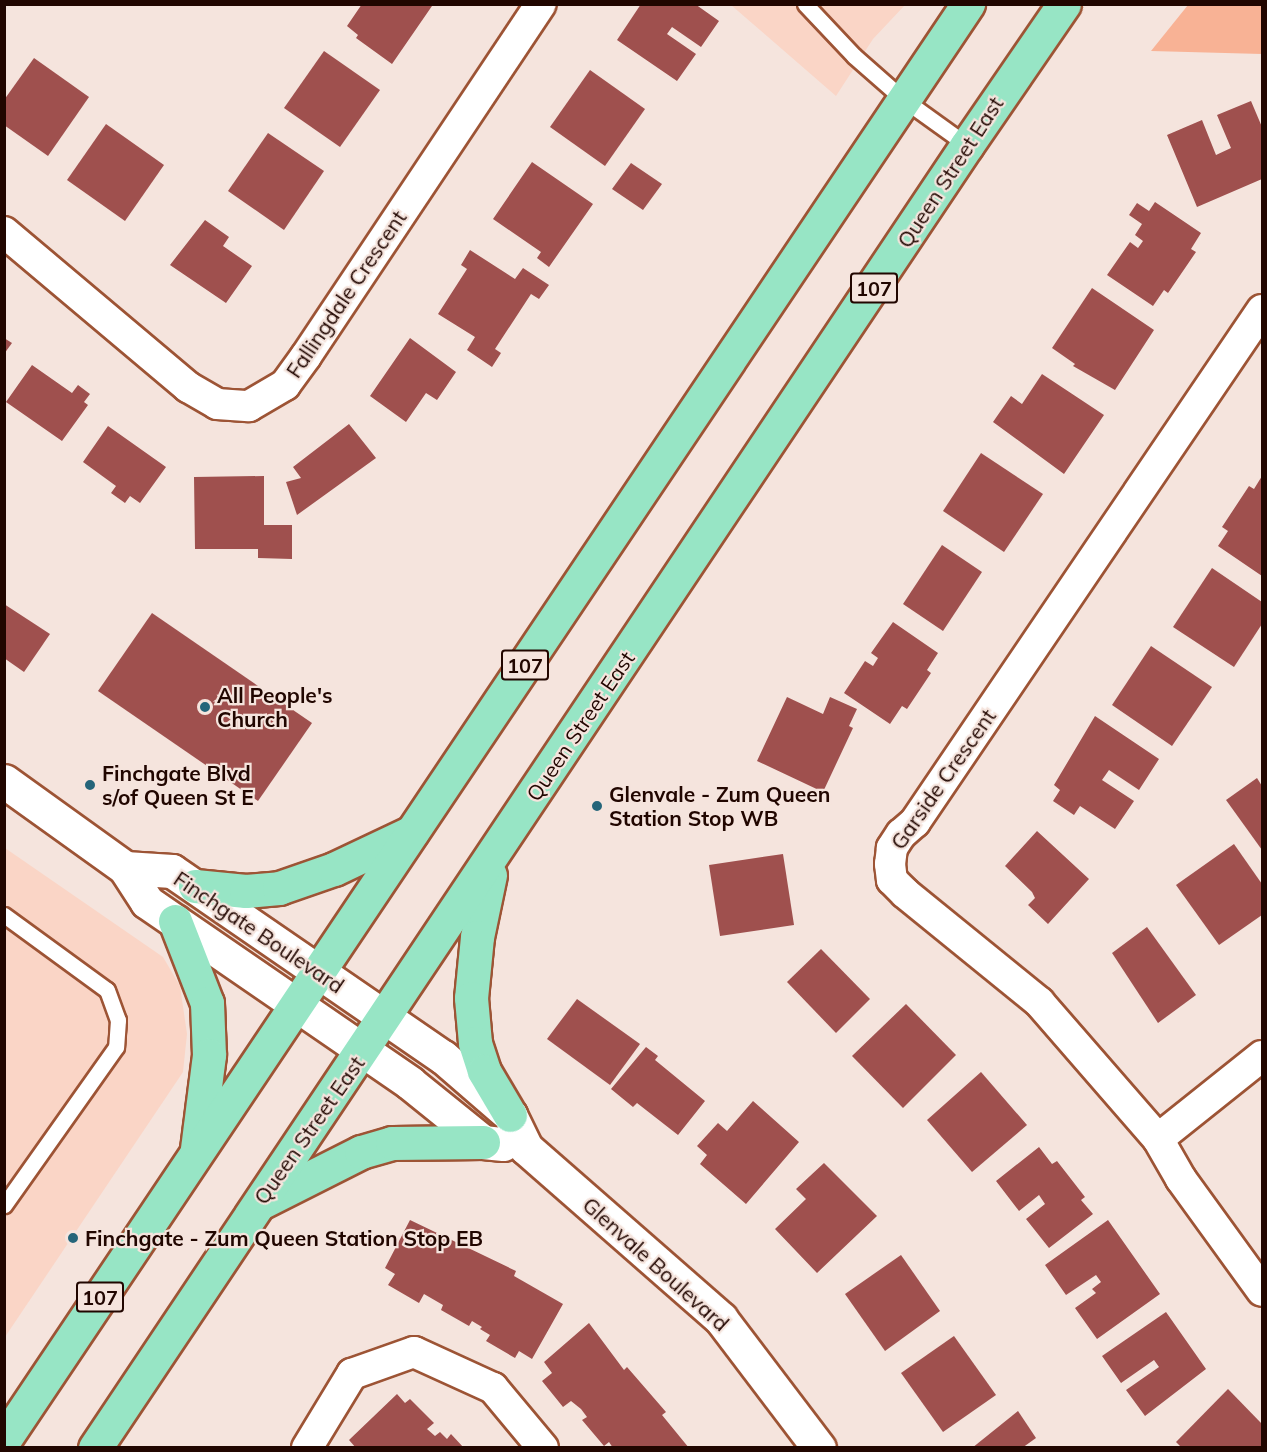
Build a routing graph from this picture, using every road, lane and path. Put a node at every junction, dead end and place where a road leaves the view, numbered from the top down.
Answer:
1 (541, 4) edge
2 (968, 4) edge
3 (1064, 4) edge
4 (814, 8) edge
5 (903, 99) junction
6 (967, 144) junction
7 (4, 232) edge
8 (1263, 310) edge
9 (4, 781) edge
10 (412, 832) junction
11 (498, 849) junction
12 (125, 868) junction
13 (195, 886) junction
14 (4, 915) edge
15 (175, 921) junction
16 (319, 972) junction
17 (297, 1004) junction
18 (386, 1018) junction
19 (363, 1051) junction
20 (1263, 1056) edge
21 (510, 1115) junction
22 (1158, 1139) junction
23 (483, 1142) junction
24 (526, 1148) junction
25 (196, 1155) junction
26 (257, 1204) junction
27 (4, 1205) edge
28 (1263, 1291) edge
29 (4, 1440) edge
30 (95, 1448) edge
31 (307, 1448) edge
32 (543, 1448) edge
33 (819, 1448) edge

1 - 7 street, Fallingdale Crescent
2 - 5 main road, 107
3 - 6 main road, Queen Street East / 107
4 - 5 lane
5 - 6 lane
5 - 10 main road, 107
6 - 11 main road, Queen Street East / 107
8 - 22 street, Garside Crescent
9 - 12 street, Finchgate Boulevard
10 - 13 main road
10 - 16 main road, 107
11 - 18 main road, Queen Street East / 107
11 - 21 main road
12 - 13 street, Finchgate Boulevard
12 - 15 street, Finchgate Boulevard
13 - 16 street, Finchgate Boulevard
14 - 27 lane
15 - 17 street, Finchgate Boulevard
15 - 25 main road
16 - 17 main road, 107
16 - 18 street, Finchgate Boulevard
17 - 19 street
17 - 25 main road, 107
18 - 19 main road, Queen Street East / 107
18 - 21 street, Glenvale Boulevard
19 - 23 street
19 - 26 main road, Queen Street East / 107
20 - 22 street
21 - 24 street, Glenvale Boulevard
22 - 28 street, Garside Crescent
23 - 24 street
23 - 26 main road
24 - 33 street, Glenvale Boulevard
25 - 29 main road, 107
26 - 30 main road, Queen Street East / 107
31 - 32 street

